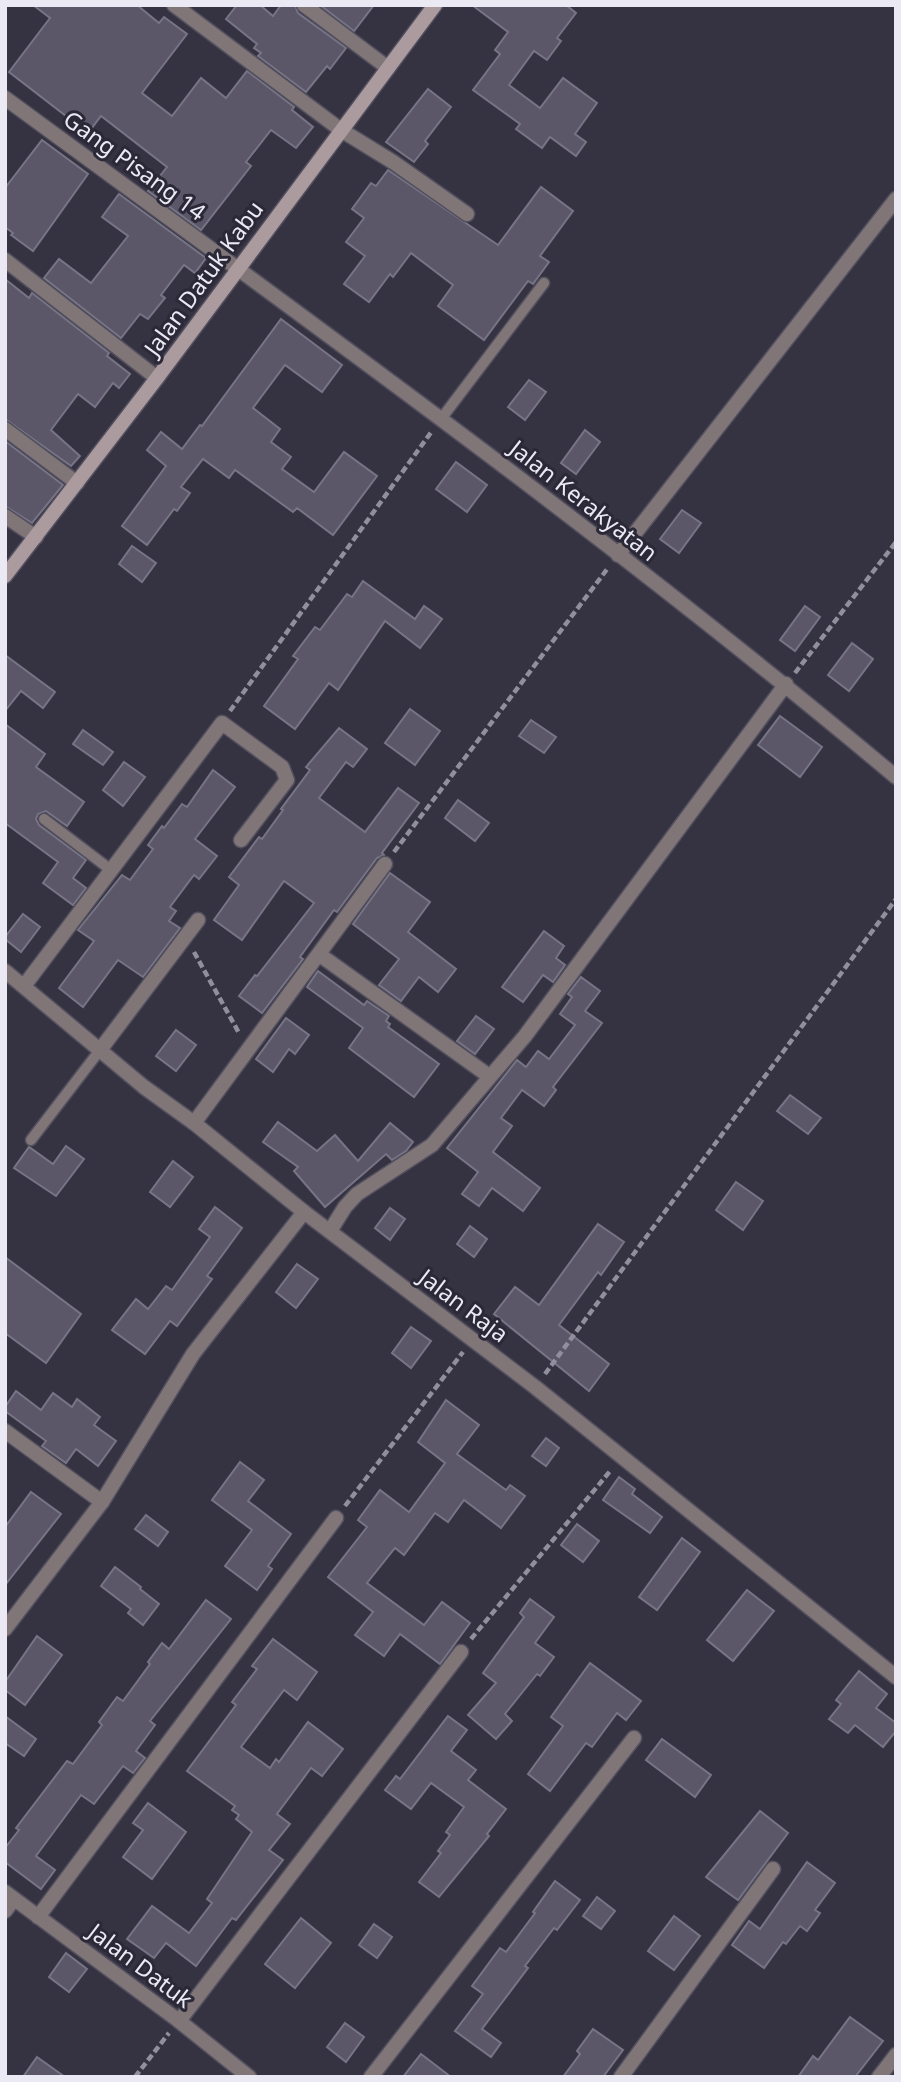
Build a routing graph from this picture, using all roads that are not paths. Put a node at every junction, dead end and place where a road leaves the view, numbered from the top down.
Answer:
1 (174, 5) edge
2 (304, 5) edge
3 (435, 5) edge
4 (388, 68) junction
5 (5, 98) edge
6 (341, 130) junction
7 (896, 199) edge
8 (467, 214) dead end
9 (5, 260) edge
10 (237, 268) junction
11 (544, 283) dead end
12 (157, 378) junction
13 (441, 419) junction
14 (5, 429) edge
15 (77, 483) junction
16 (5, 516) edge
17 (36, 537) junction
18 (618, 555) junction
19 (5, 576) edge
20 (786, 684) junction
21 (896, 777) edge
22 (44, 819) dead end
23 (241, 840) dead end
24 (386, 864) road end
25 (111, 870) junction
26 (198, 920) road end
27 (320, 955) junction
28 (5, 971) edge
29 (24, 986) junction
30 (100, 1051) junction
31 (489, 1076) junction
32 (194, 1123) junction
33 (31, 1140) dead end
34 (304, 1212) junction
35 (330, 1231) junction
36 (5, 1431) edge
37 (103, 1502) junction
38 (336, 1518) road end
39 (5, 1629) edge
40 (461, 1652) road end
41 (896, 1677) edge
42 (634, 1738) dead end
43 (773, 1869) dead end
44 (8, 1901) edge
45 (38, 1917) junction
46 (179, 2021) junction
47 (896, 2055) edge
48 (249, 2077) edge
49 (371, 2077) edge
50 (621, 2077) edge
51 (879, 2077) edge

1 - 6 street
2 - 4 street
3 - 4 street, Jalan Datuk Kabu
4 - 6 street, Jalan Datuk Kabu
5 - 10 street, Gang Pisang 14
6 - 8 street
6 - 10 street, Jalan Datuk Kabu
7 - 18 street
9 - 12 street
10 - 12 street, Jalan Datuk Kabu
10 - 13 street, Jalan Kerakyatan
11 - 13 lane
12 - 15 street, Jalan Datuk Kabu
13 - 18 street, Jalan Kerakyatan
14 - 15 street
15 - 17 street, Jalan Datuk Kabu
16 - 17 street
17 - 19 street, Jalan Datuk Kabu
18 - 20 street, Jalan Kerakyatan
20 - 21 street, Jalan Kerakyatan
20 - 31 street
22 - 25 lane
23 - 25 street
24 - 27 street
25 - 29 street
26 - 30 street
27 - 31 street
27 - 32 street
28 - 29 street, Jalan Raja
29 - 30 street, Jalan Raja
30 - 32 street, Jalan Raja
30 - 33 lane
31 - 35 street
32 - 34 street, Jalan Raja
34 - 35 street, Jalan Raja
34 - 37 street
35 - 41 street, Jalan Raja
36 - 37 street
37 - 39 street
38 - 45 street
40 - 46 street
42 - 49 street
43 - 50 street
44 - 45 street, Jalan Datuk
45 - 46 street, Jalan Datuk
46 - 48 street, Jalan Datuk
47 - 51 street

